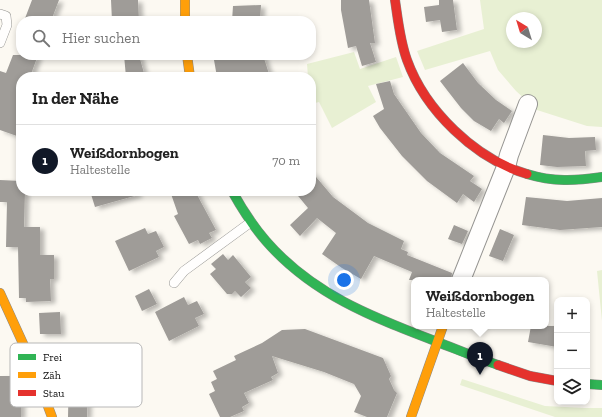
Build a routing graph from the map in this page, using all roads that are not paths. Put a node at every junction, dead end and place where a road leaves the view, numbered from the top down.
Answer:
1 (185, 0) edge
2 (396, 0) edge
3 (0, 14) edge
4 (185, 16) edge
5 (0, 43) edge
6 (188, 60) edge
7 (189, 72) edge
8 (528, 104) dead end
9 (506, 167) junction
10 (602, 177) edge
11 (235, 196) edge
12 (251, 222) junction
13 (462, 277) edge
14 (174, 283) dead end
15 (0, 294) edge
16 (442, 329) edge
17 (438, 342) junction
18 (23, 343) edge
19 (554, 380) edge
20 (590, 384) edge
21 (602, 385) edge
22 (48, 407) edge
23 (52, 417) edge
24 (411, 417) edge

1 - 4 street
2 - 9 street
3 - 5 lane
6 - 7 street
8 - 9 street
9 - 10 street
9 - 13 street
11 - 12 street
12 - 14 lane
12 - 17 street
15 - 18 street
16 - 17 street
17 - 19 street
17 - 24 street
20 - 21 street
22 - 23 street

